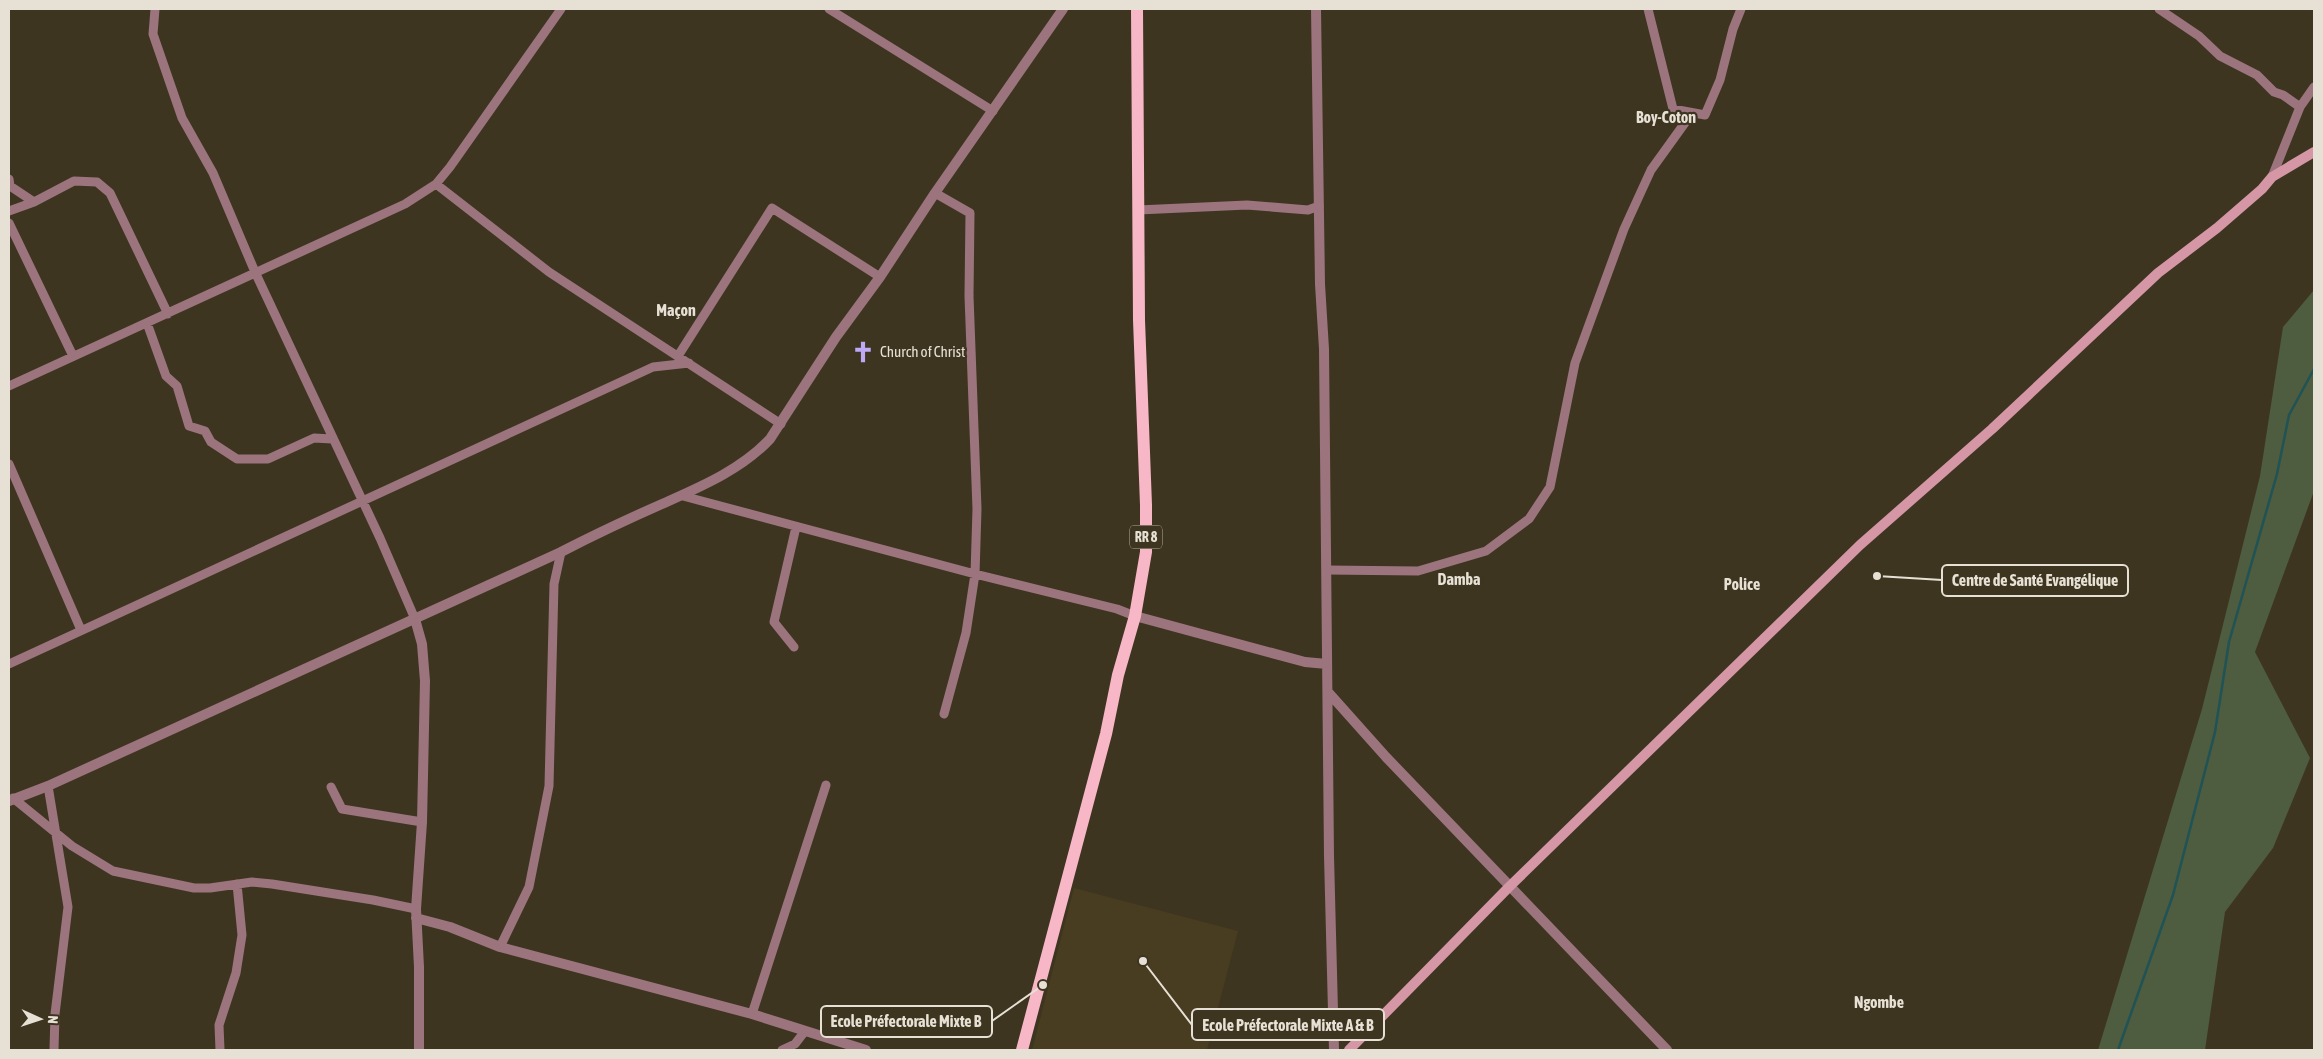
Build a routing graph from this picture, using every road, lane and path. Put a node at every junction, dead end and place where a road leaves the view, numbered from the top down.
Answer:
1 (156, 9) edge
2 (560, 9) edge
3 (829, 9) edge
4 (1063, 9) edge
5 (1137, 9) edge
6 (1316, 9) edge
7 (1648, 9) edge
8 (1741, 9) edge
9 (2159, 9) edge
10 (2314, 87) edge
11 (2300, 107) junction
12 (994, 111) junction
13 (1692, 113) junction
14 (2314, 152) edge
15 (2272, 177) junction
16 (436, 184) junction
17 (9, 185) edge
18 (935, 193) junction
19 (34, 202) junction
20 (1319, 206) junction
21 (1138, 210) junction
22 (9, 211) edge
23 (9, 223) edge
24 (256, 272) junction
25 (880, 277) junction
26 (168, 314) junction
27 (147, 323) junction
28 (73, 356) junction
29 (678, 356) junction
30 (689, 363) junction
31 (9, 386) edge
32 (781, 424) junction
33 (332, 439) junction
34 (9, 464) edge
35 (683, 496) junction
36 (361, 502) junction
37 (796, 527) junction
38 (561, 552) junction
39 (1327, 570) junction
40 (975, 574) junction
41 (1135, 616) junction
42 (415, 619) junction
43 (81, 630) junction
44 (794, 647) dead end
45 (9, 664) edge
46 (1327, 664) junction
47 (1328, 692) junction
48 (944, 714) dead end
49 (48, 786) junction
50 (826, 786) dead end
51 (331, 787) dead end
52 (11, 800) edge
53 (422, 822) junction
54 (56, 834) junction
55 (237, 884) junction
56 (1509, 887) junction
57 (416, 914) junction
58 (500, 947) junction
59 (752, 1014) junction
60 (805, 1032) junction
61 (54, 1050) edge
62 (220, 1050) edge
63 (418, 1050) edge
64 (782, 1050) edge
65 (866, 1050) edge
66 (1022, 1050) edge
67 (1334, 1050) edge
68 (1349, 1050) edge
69 (1667, 1050) edge

1 - 24 street
2 - 16 street
3 - 12 street
4 - 12 street
5 - 21 main road, RR 8
6 - 20 street
7 - 13 street
8 - 13 street
9 - 11 street
10 - 11 street
11 - 15 street
12 - 18 street
13 - 39 street
14 - 15 main road
15 - 56 main road
16 - 24 street
16 - 29 street
17 - 19 street
18 - 25 street
18 - 40 street
19 - 22 street
19 - 26 street
20 - 21 street
20 - 39 street
21 - 41 main road, RR 8
23 - 28 street
24 - 26 street
24 - 33 street
25 - 29 street
25 - 32 street
26 - 27 street
27 - 28 street
27 - 33 street
28 - 31 street
29 - 30 street
30 - 32 street
30 - 36 street
32 - 35 street
33 - 36 street
34 - 43 street
35 - 37 street
35 - 38 street
36 - 42 street
36 - 43 street
37 - 40 street
37 - 44 street
38 - 42 street
38 - 58 street
39 - 46 street
40 - 41 street
40 - 48 street
41 - 46 street
41 - 66 main road, RR 8
42 - 49 street
42 - 53 street
43 - 45 street
46 - 47 street
47 - 56 street
47 - 67 street
49 - 52 street
49 - 54 street
50 - 59 street
51 - 53 street
52 - 54 street
53 - 57 street
54 - 55 street
54 - 61 street
55 - 57 street
55 - 62 street
56 - 68 main road
56 - 69 street
57 - 58 street
57 - 63 street
58 - 59 street
59 - 60 street
60 - 64 street
60 - 65 street

